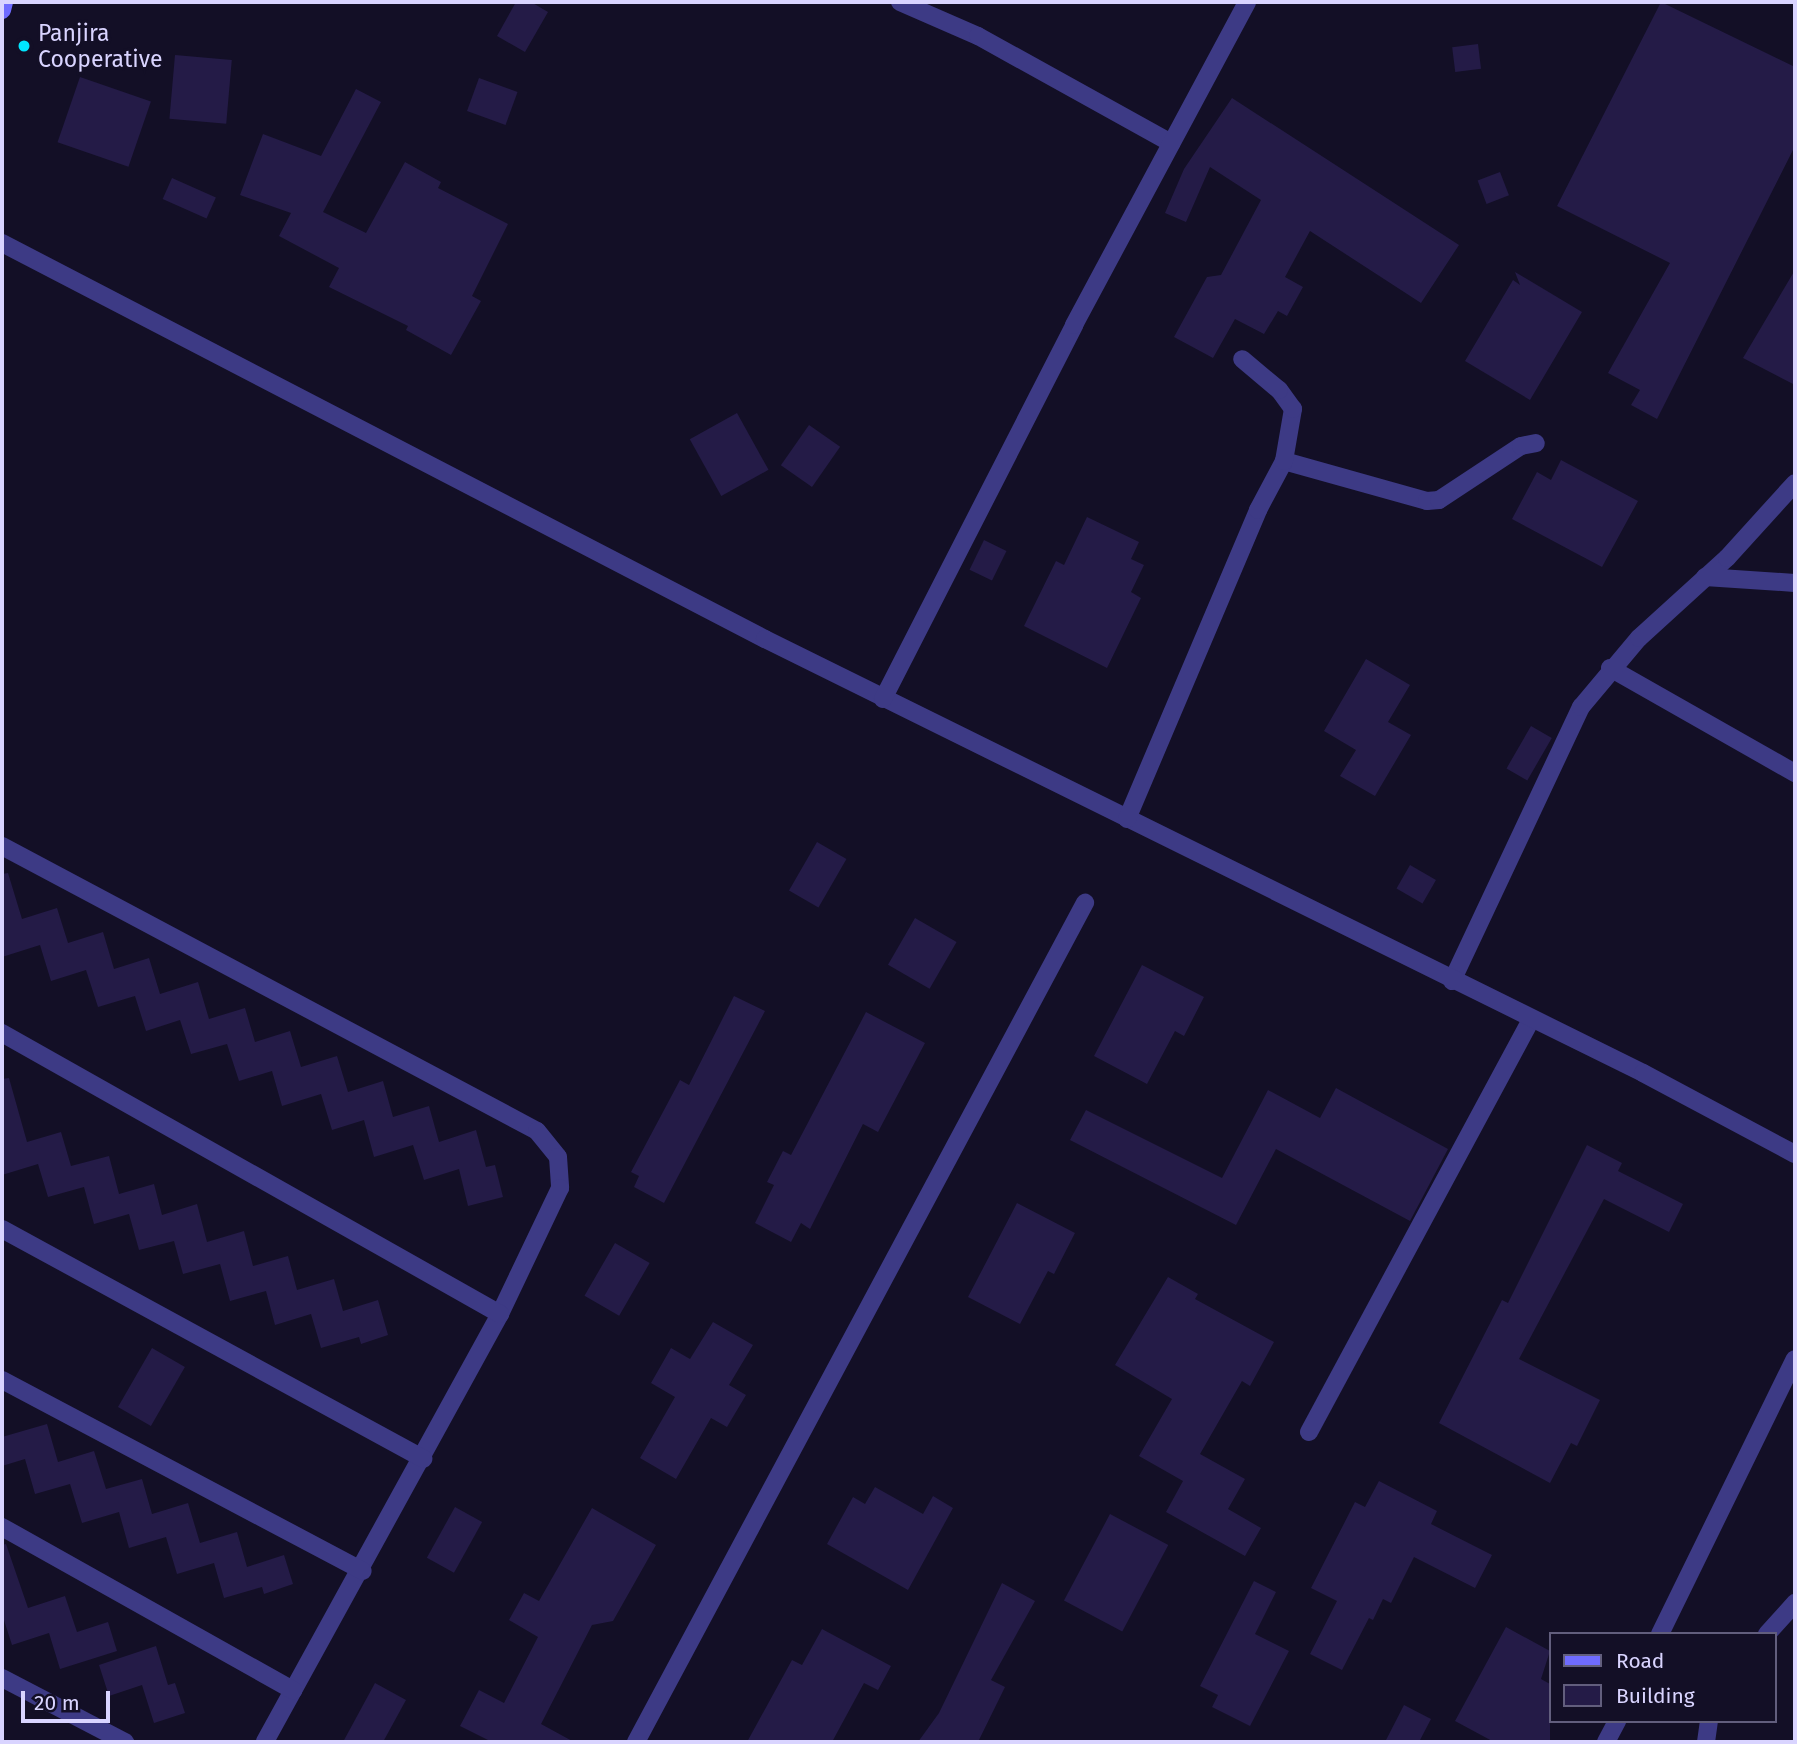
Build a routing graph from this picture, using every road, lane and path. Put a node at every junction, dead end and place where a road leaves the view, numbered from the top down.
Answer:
1 (4, 2) edge
2 (900, 2) edge
3 (1247, 2) edge
4 (2, 10) edge
5 (1171, 144) junction
6 (2, 243) edge
7 (1242, 359) dead end
8 (1536, 443) dead end
9 (1284, 461) junction
10 (1795, 483) edge
11 (1705, 577) junction
12 (1795, 583) edge
13 (1610, 668) junction
14 (883, 699) junction
15 (1795, 772) edge
16 (1127, 819) junction
17 (2, 846) edge
18 (1085, 903) dead end
19 (1452, 981) junction
20 (1531, 1018) junction
21 (2, 1033) edge
22 (1795, 1154) edge
23 (2, 1229) edge
24 (500, 1314) junction
25 (1795, 1359) edge
26 (2, 1380) edge
27 (1309, 1432) dead end
28 (423, 1459) junction
29 (2, 1527) edge
30 (362, 1571) junction
31 (1795, 1603) edge
32 (1661, 1632) edge
33 (1769, 1632) edge
34 (2, 1678) edge
35 (293, 1690) junction
36 (1616, 1723) edge
37 (1709, 1723) edge
38 (125, 1742) edge
39 (265, 1742) edge
40 (636, 1742) edge
41 (1605, 1742) edge
42 (1706, 1742) edge

1 - 4 main road
2 - 5 street
3 - 5 street
5 - 14 street
6 - 14 street
7 - 9 street
8 - 9 street
9 - 16 street
10 - 11 street
11 - 12 street
11 - 13 street
13 - 15 street
13 - 19 street
14 - 16 street
16 - 19 street
17 - 24 street
18 - 40 street
19 - 20 street
20 - 22 street
20 - 27 street
21 - 24 street
23 - 28 street
24 - 28 street
25 - 32 street
26 - 30 street
28 - 30 street
29 - 35 street
30 - 35 street
31 - 33 street
34 - 38 street
35 - 39 street
36 - 41 street
37 - 42 street

